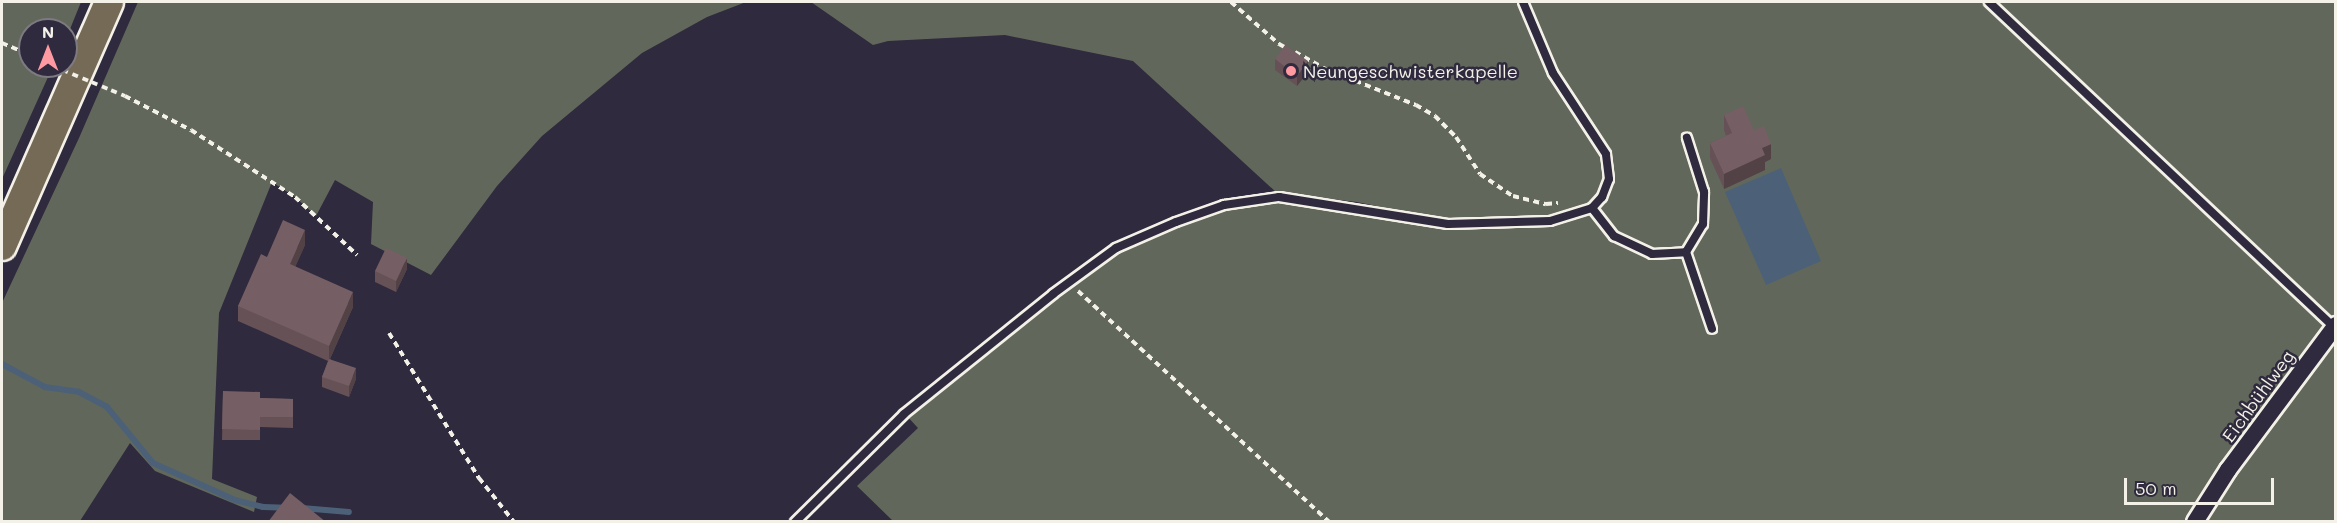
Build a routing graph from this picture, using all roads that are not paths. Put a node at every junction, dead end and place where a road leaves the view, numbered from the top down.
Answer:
1 (109, 2) edge
2 (1523, 2) edge
3 (1989, 2) edge
4 (1687, 138) dead end
5 (1592, 208) junction
6 (2, 246) edge
7 (1686, 252) junction
8 (2335, 326) edge
9 (1712, 328) dead end
10 (795, 522) edge
11 (2195, 522) edge

1 - 6 highway
2 - 5 lane
3 - 8 lane
4 - 7 lane
5 - 7 lane
5 - 10 lane
7 - 9 lane
8 - 11 street, Eichbühlweg

